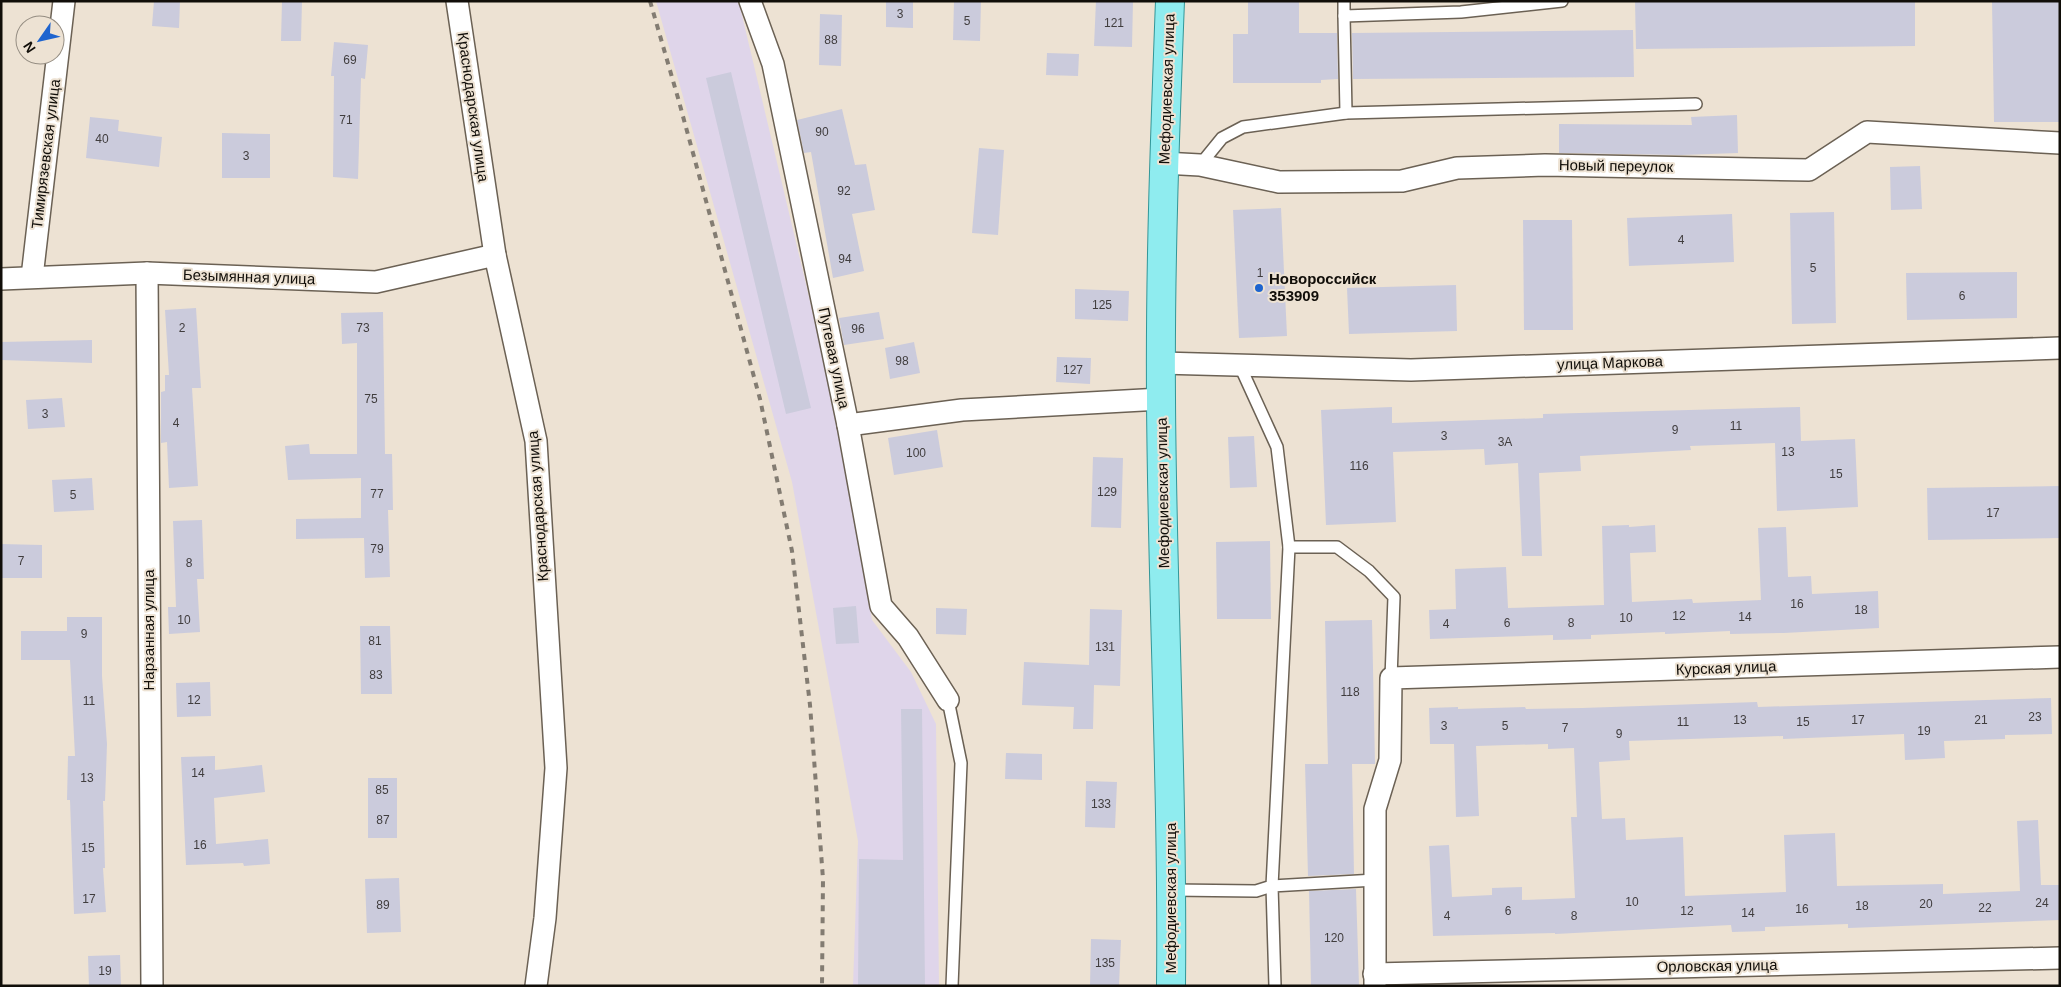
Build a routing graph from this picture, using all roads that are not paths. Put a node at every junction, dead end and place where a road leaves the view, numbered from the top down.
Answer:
1 (64, 1) edge
2 (457, 1) edge
3 (750, 1) edge
4 (1170, 1) edge
5 (1344, 1) edge
6 (1562, 1) edge
7 (1344, 16) junction
8 (1696, 104) dead end
9 (1346, 113) junction
10 (2060, 143) edge
11 (1163, 163) junction
12 (1200, 164) junction
13 (494, 255) junction
14 (147, 273) junction
15 (32, 277) junction
16 (1, 279) edge
17 (2060, 348) edge
18 (1161, 363) junction
19 (1240, 366) junction
20 (1161, 399) junction
21 (848, 425) junction
22 (1289, 547) junction
23 (2060, 657) edge
24 (1391, 678) junction
25 (948, 700) joint
26 (1375, 880) junction
27 (1272, 886) junction
28 (1172, 890) junction
29 (2060, 958) edge
30 (1374, 980) edge
31 (152, 986) edge
32 (536, 986) edge
33 (952, 986) edge
34 (1171, 986) edge
35 (1275, 986) edge

1 - 15 street, Тимирязевская улица
2 - 13 street, Краснодарская улица
3 - 21 street, Путевая улица
4 - 11 main road, Мефодиевская улица
5 - 7 lane
6 - 7 lane
7 - 9 lane
8 - 9 lane
9 - 12 lane
10 - 12 street, Новый переулок
11 - 12 street, Новый переулок
11 - 18 main road, Мефодиевская улица
13 - 14 street, Безымянная улица
13 - 32 street, Краснодарская улица
14 - 15 street, Безымянная улица
14 - 31 street, Нарзанная улица
15 - 16 street, Безымянная улица
17 - 19 street, улица Маркова
18 - 19 street, улица Маркова
18 - 20 main road, Мефодиевская улица
19 - 22 lane
20 - 21 street
20 - 28 main road, Мефодиевская улица
21 - 25 street, Путевая улица
22 - 24 lane
22 - 27 lane
23 - 24 street, Курская улица
24 - 26 street
25 - 33 lane
26 - 27 lane
26 - 30 street
27 - 28 lane
27 - 35 lane
28 - 34 main road, Мефодиевская улица
29 - 30 street, Орловская улица

